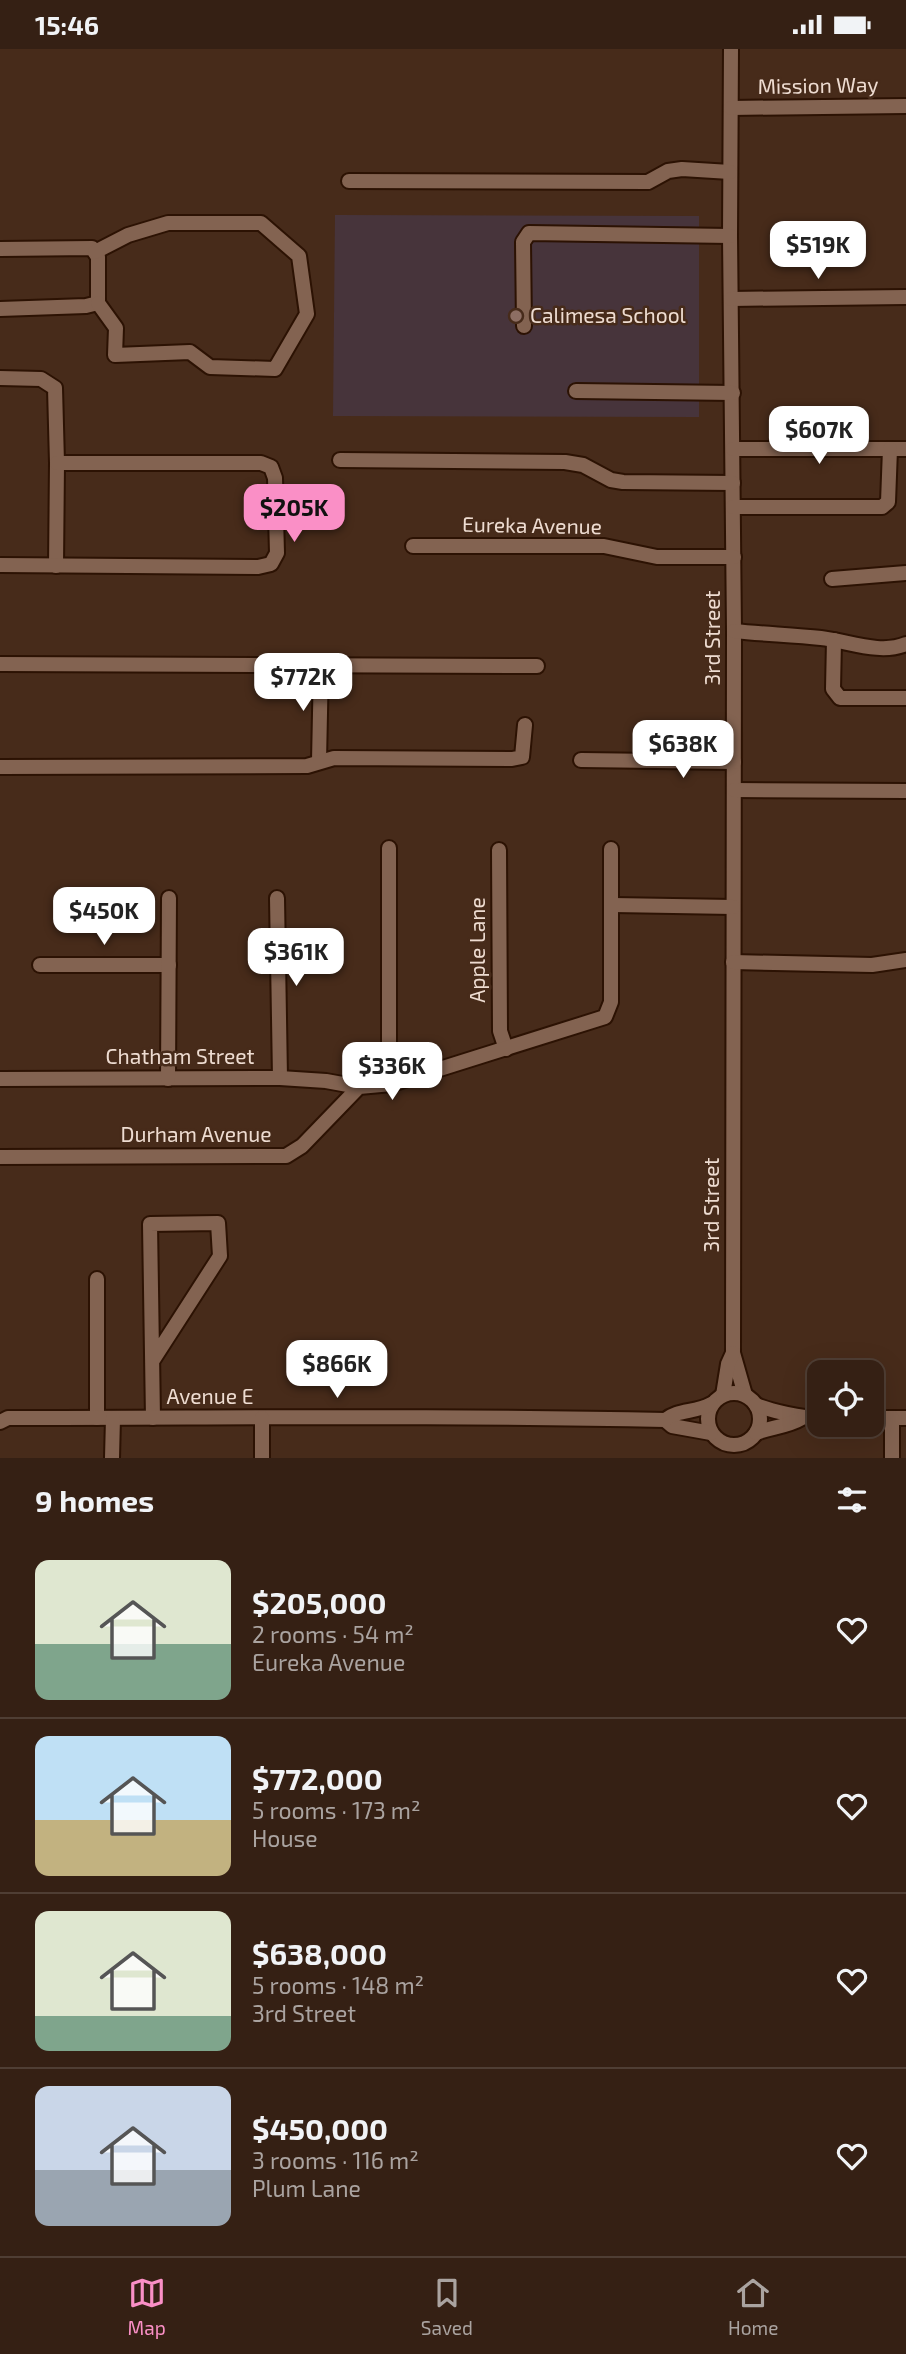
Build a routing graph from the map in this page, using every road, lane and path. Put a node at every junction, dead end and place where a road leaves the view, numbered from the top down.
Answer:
1 (731, 49) edge
2 (906, 106) edge
3 (731, 108) junction
4 (730, 172) junction
5 (349, 181) dead end
6 (730, 236) junction
7 (0, 249) edge
8 (95, 252) junction
9 (906, 297) edge
10 (731, 299) junction
11 (98, 303) junction
12 (0, 309) edge
13 (524, 325) dead end
14 (0, 378) edge
15 (576, 391) dead end
16 (733, 393) junction
17 (733, 449) junction
18 (890, 449) junction
19 (906, 449) edge
20 (340, 460) dead end
21 (57, 463) junction
22 (733, 483) junction
23 (733, 507) junction
24 (413, 546) dead end
25 (734, 557) junction
26 (0, 565) edge
27 (56, 566) junction
28 (906, 573) edge
29 (832, 579) dead end
30 (734, 631) junction
31 (835, 640) junction
32 (906, 644) edge
33 (0, 664) edge
34 (321, 665) junction
35 (537, 666) dead end
36 (906, 698) edge
37 (525, 725) dead end
38 (580, 760) dead end
39 (319, 761) junction
40 (734, 762) junction
41 (0, 767) edge
42 (734, 790) junction
43 (906, 791) edge
44 (389, 848) dead end
45 (611, 849) dead end
46 (499, 850) dead end
47 (169, 898) dead end
48 (276, 898) dead end
49 (612, 905) junction
50 (733, 907) junction
51 (906, 960) edge
52 (733, 962) junction
53 (40, 965) dead end
54 (169, 965) junction
55 (506, 1049) junction
56 (280, 1078) junction
57 (0, 1079) edge
58 (167, 1079) junction
59 (392, 1084) junction
60 (359, 1087) junction
61 (0, 1157) edge
62 (97, 1279) dead end
63 (733, 1353) junction
64 (153, 1360) junction
65 (717, 1399) junction
66 (750, 1400) junction
67 (3, 1417) edge
68 (113, 1417) junction
69 (899, 1417) edge
70 (97, 1418) junction
71 (153, 1418) junction
72 (262, 1419) junction
73 (802, 1419) junction
74 (807, 1419) edge
75 (665, 1420) junction
76 (717, 1438) junction
77 (750, 1438) junction
78 (112, 1458) edge
79 (262, 1458) edge
80 (725, 1458) edge
81 (742, 1458) edge
82 (892, 1458) edge

1 - 3 street, 3rd Street
2 - 3 street, Mission Way
3 - 4 street, 3rd Street
4 - 5 street
4 - 6 street, 3rd Street
6 - 10 street, 3rd Street
6 - 13 street
7 - 8 street
8 - 11 street
8 - 11 street
9 - 10 street
10 - 16 street, 3rd Street
11 - 12 street
14 - 21 street
15 - 16 street
16 - 17 street, 3rd Street
17 - 18 street
17 - 22 street, 3rd Street
18 - 19 street
18 - 23 street
20 - 22 street
21 - 27 street
21 - 27 street
22 - 23 street, 3rd Street
23 - 25 street, 3rd Street
24 - 25 street, Eureka Avenue
25 - 30 street, 3rd Street
26 - 27 street
28 - 29 street
30 - 31 street
30 - 40 street, 3rd Street
31 - 32 street
31 - 36 street
33 - 34 street
34 - 35 street
34 - 39 street
37 - 39 street
38 - 40 street
39 - 41 street
40 - 42 street, 3rd Street
42 - 43 street
42 - 50 street, 3rd Street
44 - 59 street
45 - 49 street
46 - 55 street, Apple Lane
47 - 54 street
48 - 56 street
49 - 50 street
49 - 55 street
50 - 52 street, 3rd Street
51 - 52 street
52 - 63 street, 3rd Street
53 - 54 street
54 - 58 street
55 - 59 street
56 - 58 street, Chatham Street
56 - 60 street, Chatham Street
57 - 58 street, Chatham Street
59 - 60 street
60 - 61 street, Durham Avenue
62 - 70 street
63 - 65 street, 3rd Street
63 - 66 street, 3rd Street
64 - 64 street
64 - 71 street
65 - 66 street
65 - 75 street, Avenue E
65 - 76 street
66 - 73 street
66 - 77 street
67 - 70 street, Avenue E
68 - 70 street, Avenue E
68 - 71 street, Avenue E
68 - 78 street
69 - 82 street
71 - 72 street, Avenue E
72 - 75 street, Avenue E
72 - 79 street
73 - 74 street
73 - 77 street
75 - 76 street, Avenue E
76 - 77 street
76 - 80 street
77 - 81 street

